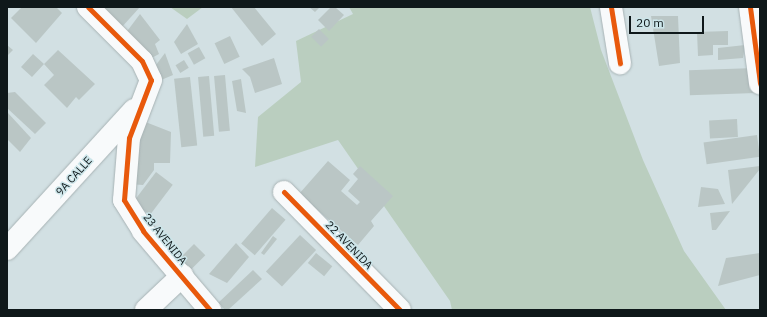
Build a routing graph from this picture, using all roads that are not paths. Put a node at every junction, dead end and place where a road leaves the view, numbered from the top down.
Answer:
1 (88, 7) edge
2 (612, 7) edge
3 (750, 7) edge
4 (620, 63) dead end
5 (760, 83) edge
6 (141, 103) junction
7 (284, 192) dead end
8 (7, 249) edge
9 (182, 276) junction
10 (146, 310) edge
11 (210, 310) edge
12 (400, 310) edge

1 - 6 street
2 - 4 street
3 - 5 street
6 - 8 street, 9A CALLE
6 - 9 street, 23 AVENIDA
7 - 12 street, 22 AVENIDA
9 - 10 street
9 - 11 street, 23 AVENIDA

